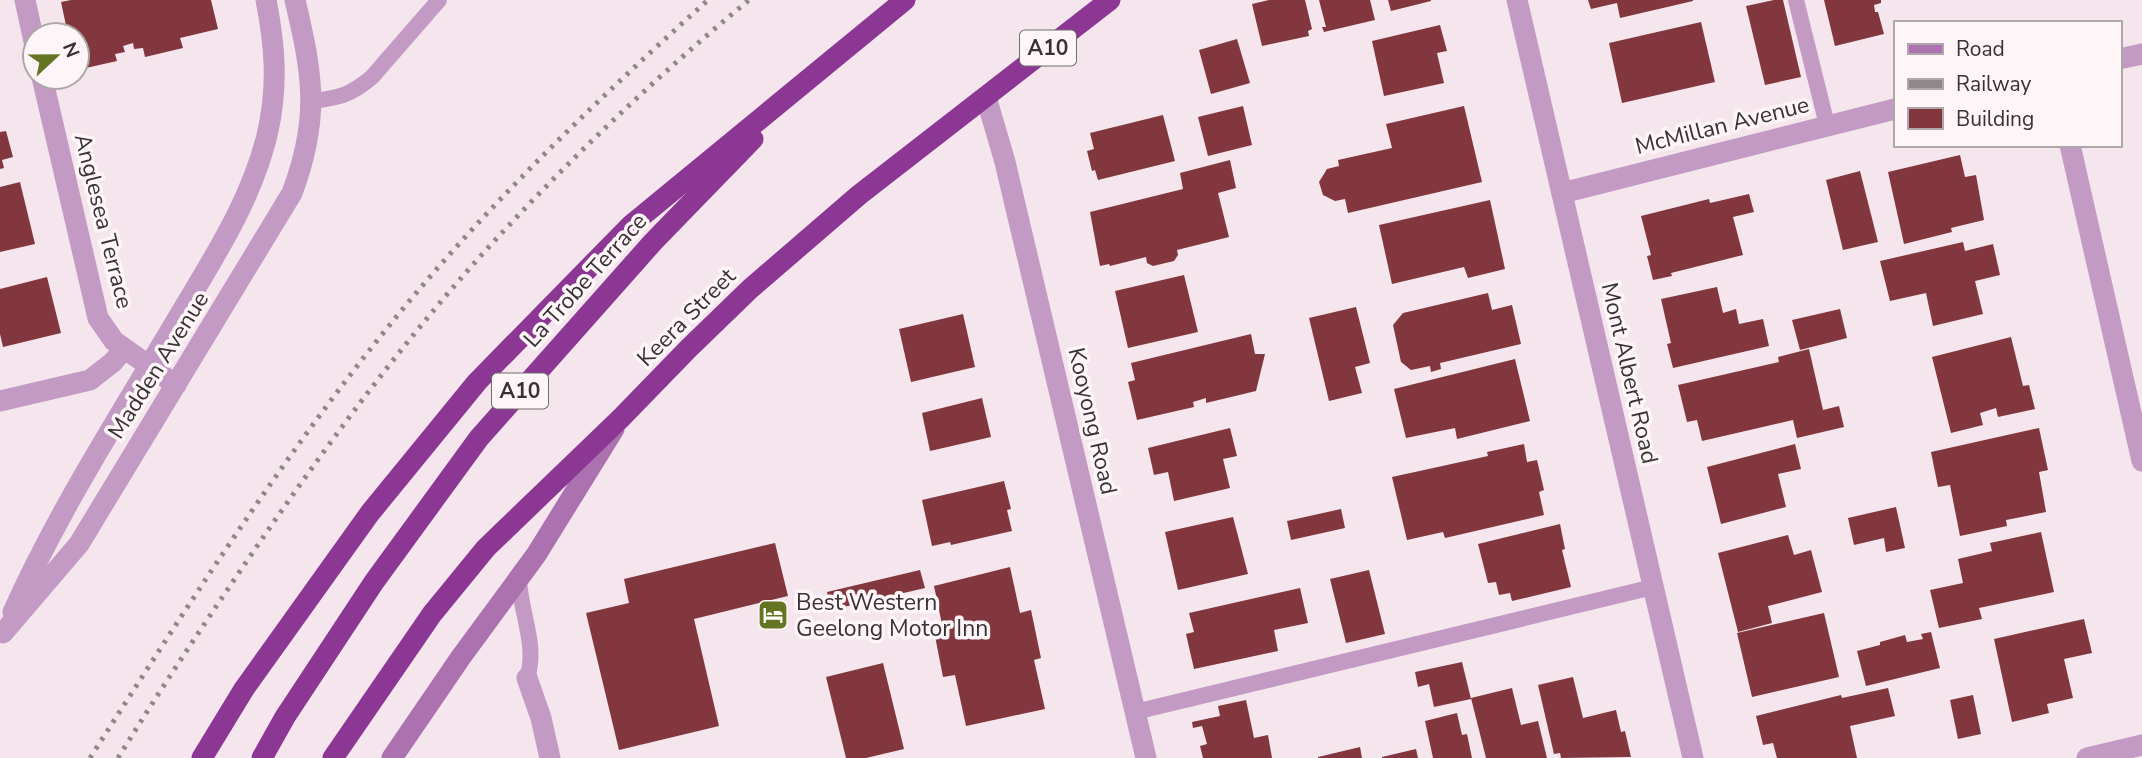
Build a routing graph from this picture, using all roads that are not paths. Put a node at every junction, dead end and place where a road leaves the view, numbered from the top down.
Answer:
1 (24, 0) edge
2 (266, 0) edge
3 (295, 0) edge
4 (439, 0) edge
5 (905, 0) edge
6 (1110, 0) edge
7 (1517, 0) edge
8 (1796, 0) edge
9 (29, 21) edge
10 (2142, 54) edge
11 (2121, 59) edge
12 (827, 63) junction
13 (45, 91) edge
14 (986, 97) junction
15 (312, 101) junction
16 (273, 103) junction
17 (1894, 109) edge
18 (1827, 125) junction
19 (2070, 147) edge
20 (1562, 193) junction
21 (124, 349) junction
22 (149, 367) junction
23 (176, 385) junction
24 (0, 401) edge
25 (621, 418) junction
26 (2142, 461) edge
27 (519, 579) junction
28 (1653, 587) junction
29 (2, 636) edge
30 (527, 678) joint
31 (1135, 712) junction
32 (2142, 745) edge
33 (202, 758) edge
34 (262, 758) edge
35 (333, 758) edge
36 (393, 758) edge
37 (550, 758) edge
38 (1146, 758) edge
39 (1693, 758) edge
40 (2087, 758) edge

1 - 9 street
2 - 16 street, Madden Avenue
3 - 15 street, Madden Avenue
4 - 15 lane
5 - 12 highway, A10
6 - 14 highway, Keera Street / A10
7 - 20 street, Mont Albert Road
8 - 18 lane
10 - 11 street
12 - 33 highway
12 - 34 highway, La Trobe Terrace / A10
13 - 21 street, Anglesea Terrace
14 - 25 highway, Keera Street / A10
14 - 31 street, Kooyong Road
15 - 16 street
15 - 23 street, Madden Avenue
16 - 22 street, Madden Avenue
17 - 18 street, McMillan Avenue
18 - 20 street, McMillan Avenue
19 - 26 street
20 - 28 street, Mont Albert Road
21 - 22 street, Anglesea Terrace
21 - 24 street
22 - 23 street, Anglesea Terrace
22 - 29 street, Madden Avenue
23 - 29 street, Madden Avenue
25 - 27 street, Keera Street
25 - 35 highway, A10
27 - 30 lane
27 - 36 street, Keera Street
28 - 31 lane
28 - 39 street, Mont Albert Road
30 - 37 street
31 - 38 street, Kooyong Road
32 - 40 street

